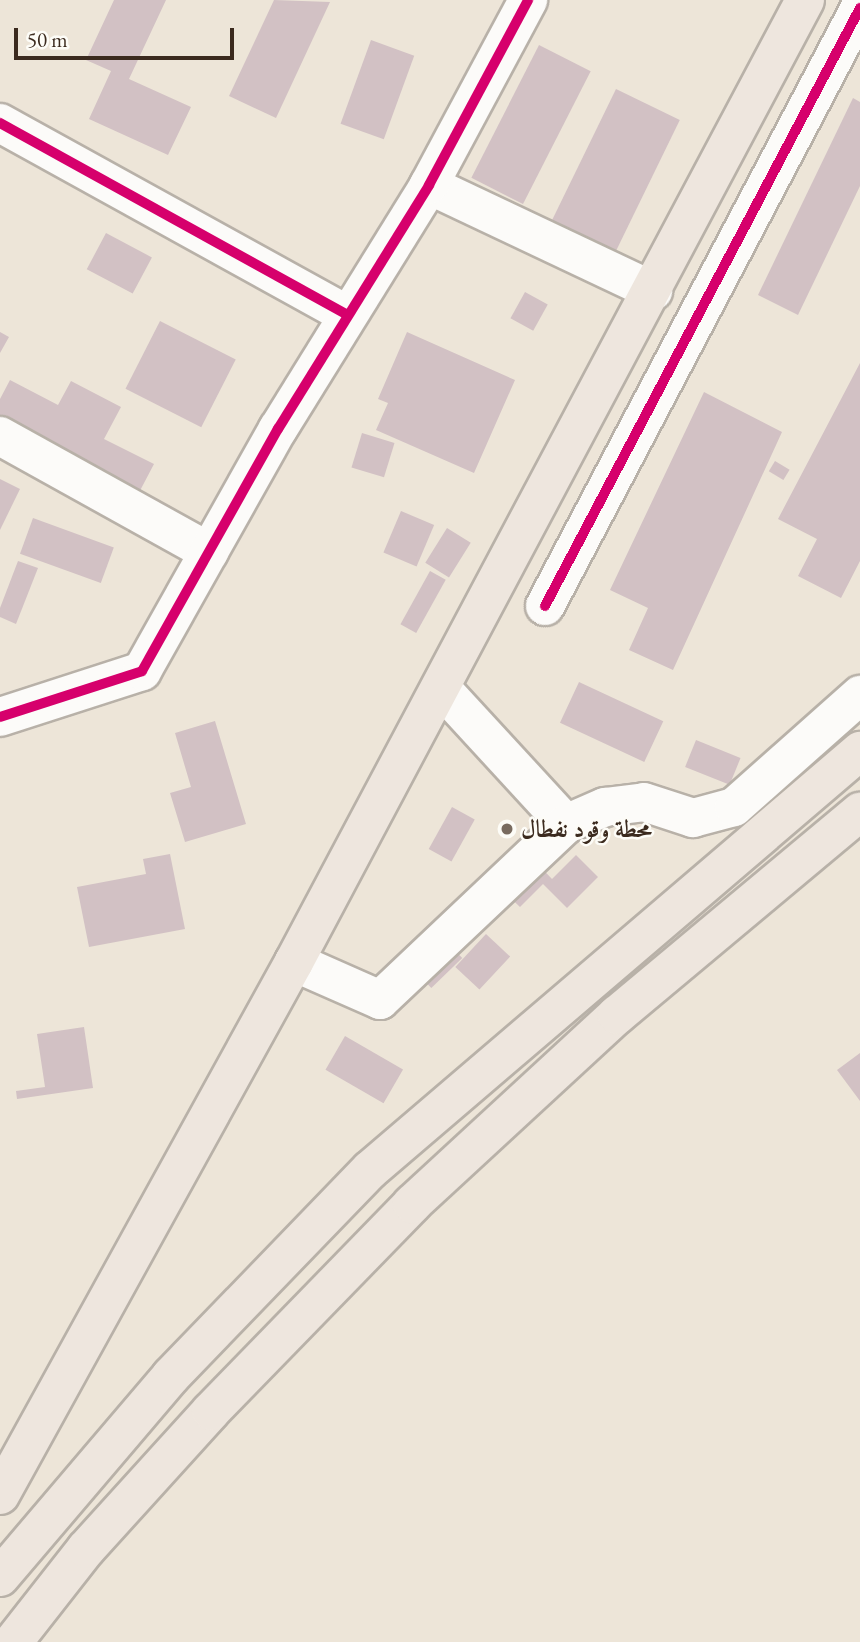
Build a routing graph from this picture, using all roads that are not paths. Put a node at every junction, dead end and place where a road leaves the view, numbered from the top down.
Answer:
1 (528, 0) edge
2 (805, 0) edge
3 (860, 8) edge
4 (0, 123) edge
5 (429, 184) junction
6 (653, 291) junction
7 (348, 315) junction
8 (0, 436) edge
9 (209, 552) junction
10 (545, 606) dead end
11 (441, 688) junction
12 (860, 695) edge
13 (0, 717) edge
14 (860, 751) edge
15 (860, 812) edge
16 (566, 824) junction
17 (294, 962) junction
18 (0, 1495) edge
19 (0, 1577) edge
20 (13, 1642) edge

1 - 5 street
2 - 6 main road
3 - 10 street
4 - 7 street
5 - 6 street
5 - 7 street
6 - 11 main road
7 - 9 street
8 - 9 street
9 - 13 street
11 - 16 street
11 - 17 main road
12 - 16 street
14 - 19 main road
15 - 20 main road
16 - 17 street
17 - 18 main road

